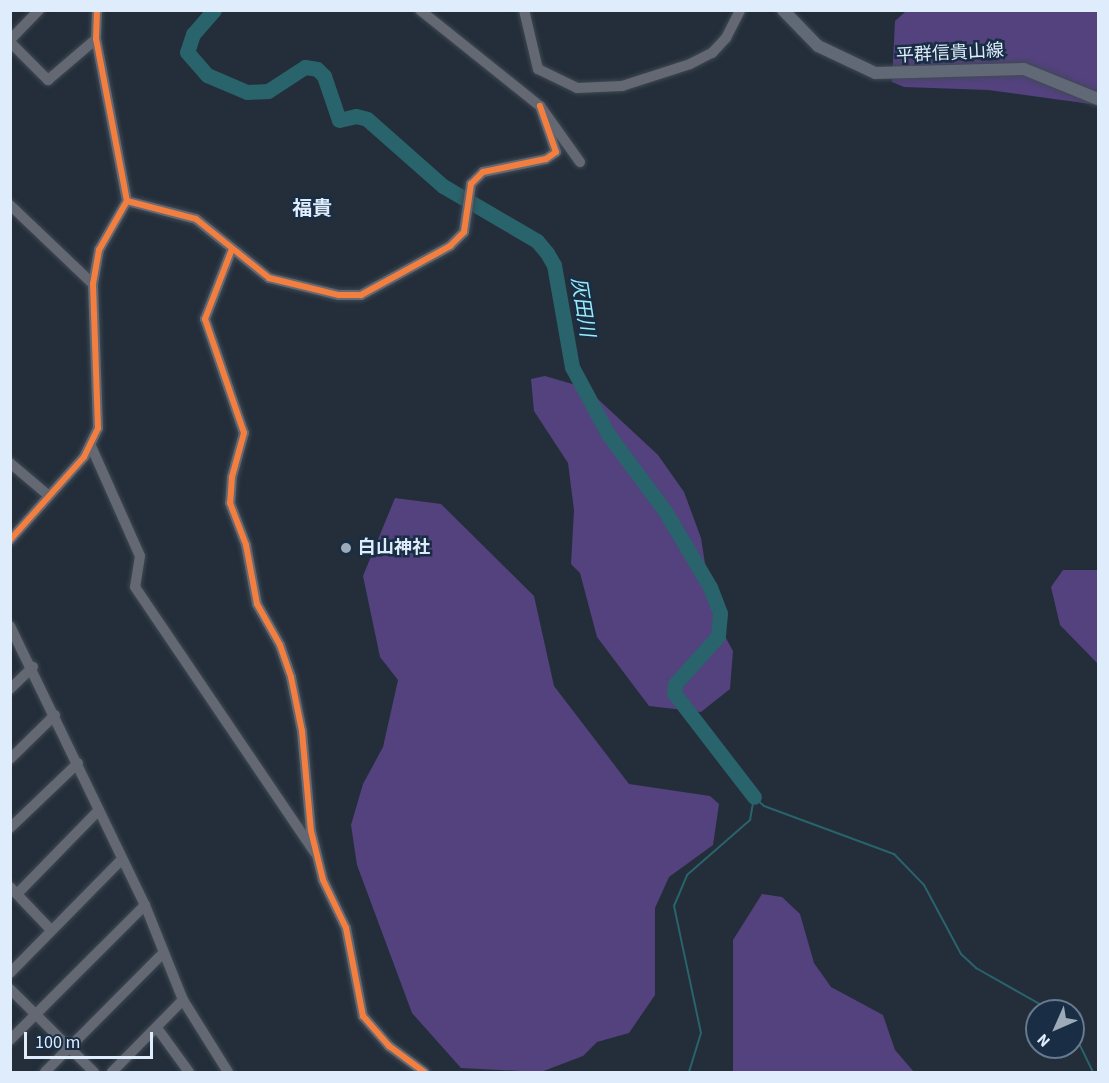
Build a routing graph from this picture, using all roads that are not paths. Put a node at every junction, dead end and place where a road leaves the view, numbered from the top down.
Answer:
1 (39, 10) edge
2 (97, 10) edge
3 (420, 10) edge
4 (524, 10) edge
5 (740, 10) edge
6 (783, 10) edge
7 (96, 39) junction
8 (10, 41) edge
9 (1094, 95) edge
10 (540, 106) junction
11 (580, 162) dead end
12 (127, 201) junction
13 (10, 205) edge
14 (232, 249) junction
15 (93, 284) junction
16 (91, 446) junction
17 (10, 463) edge
18 (48, 495) junction
19 (10, 540) edge
20 (10, 626) edge
21 (33, 667) junction
22 (10, 689) edge
23 (55, 715) junction
24 (10, 759) edge
25 (78, 763) junction
26 (99, 810) junction
27 (10, 828) edge
28 (319, 858) junction
29 (122, 859) junction
30 (14, 891) edge
31 (145, 905) junction
32 (51, 930) junction
33 (162, 954) junction
34 (10, 973) edge
35 (10, 989) edge
36 (183, 1000) junction
37 (36, 1014) junction
38 (157, 1028) junction
39 (10, 1040) edge
40 (69, 1048) junction
41 (45, 1072) edge
42 (94, 1072) edge
43 (112, 1072) edge
44 (187, 1072) edge
45 (228, 1072) edge
46 (424, 1072) edge

1 - 8 street
2 - 7 street
3 - 10 street
4 - 5 street
6 - 9 main road, 平群信貴山線
7 - 8 street
7 - 12 street
10 - 11 street
10 - 14 street
12 - 14 street
12 - 15 street
13 - 15 street
14 - 28 street
15 - 16 street
16 - 18 street
16 - 28 street
17 - 18 street
18 - 19 street
20 - 21 street
21 - 22 street
21 - 23 street
23 - 24 street
23 - 25 street
25 - 26 street
25 - 27 street
26 - 29 street
26 - 30 street
28 - 46 street
29 - 31 street
29 - 32 street
30 - 32 street
31 - 33 street
31 - 37 street
32 - 34 street
33 - 36 street
33 - 40 street
35 - 37 street
36 - 38 street
36 - 45 street
37 - 39 street
37 - 40 street
38 - 43 street
38 - 44 street
40 - 41 street
40 - 42 street

